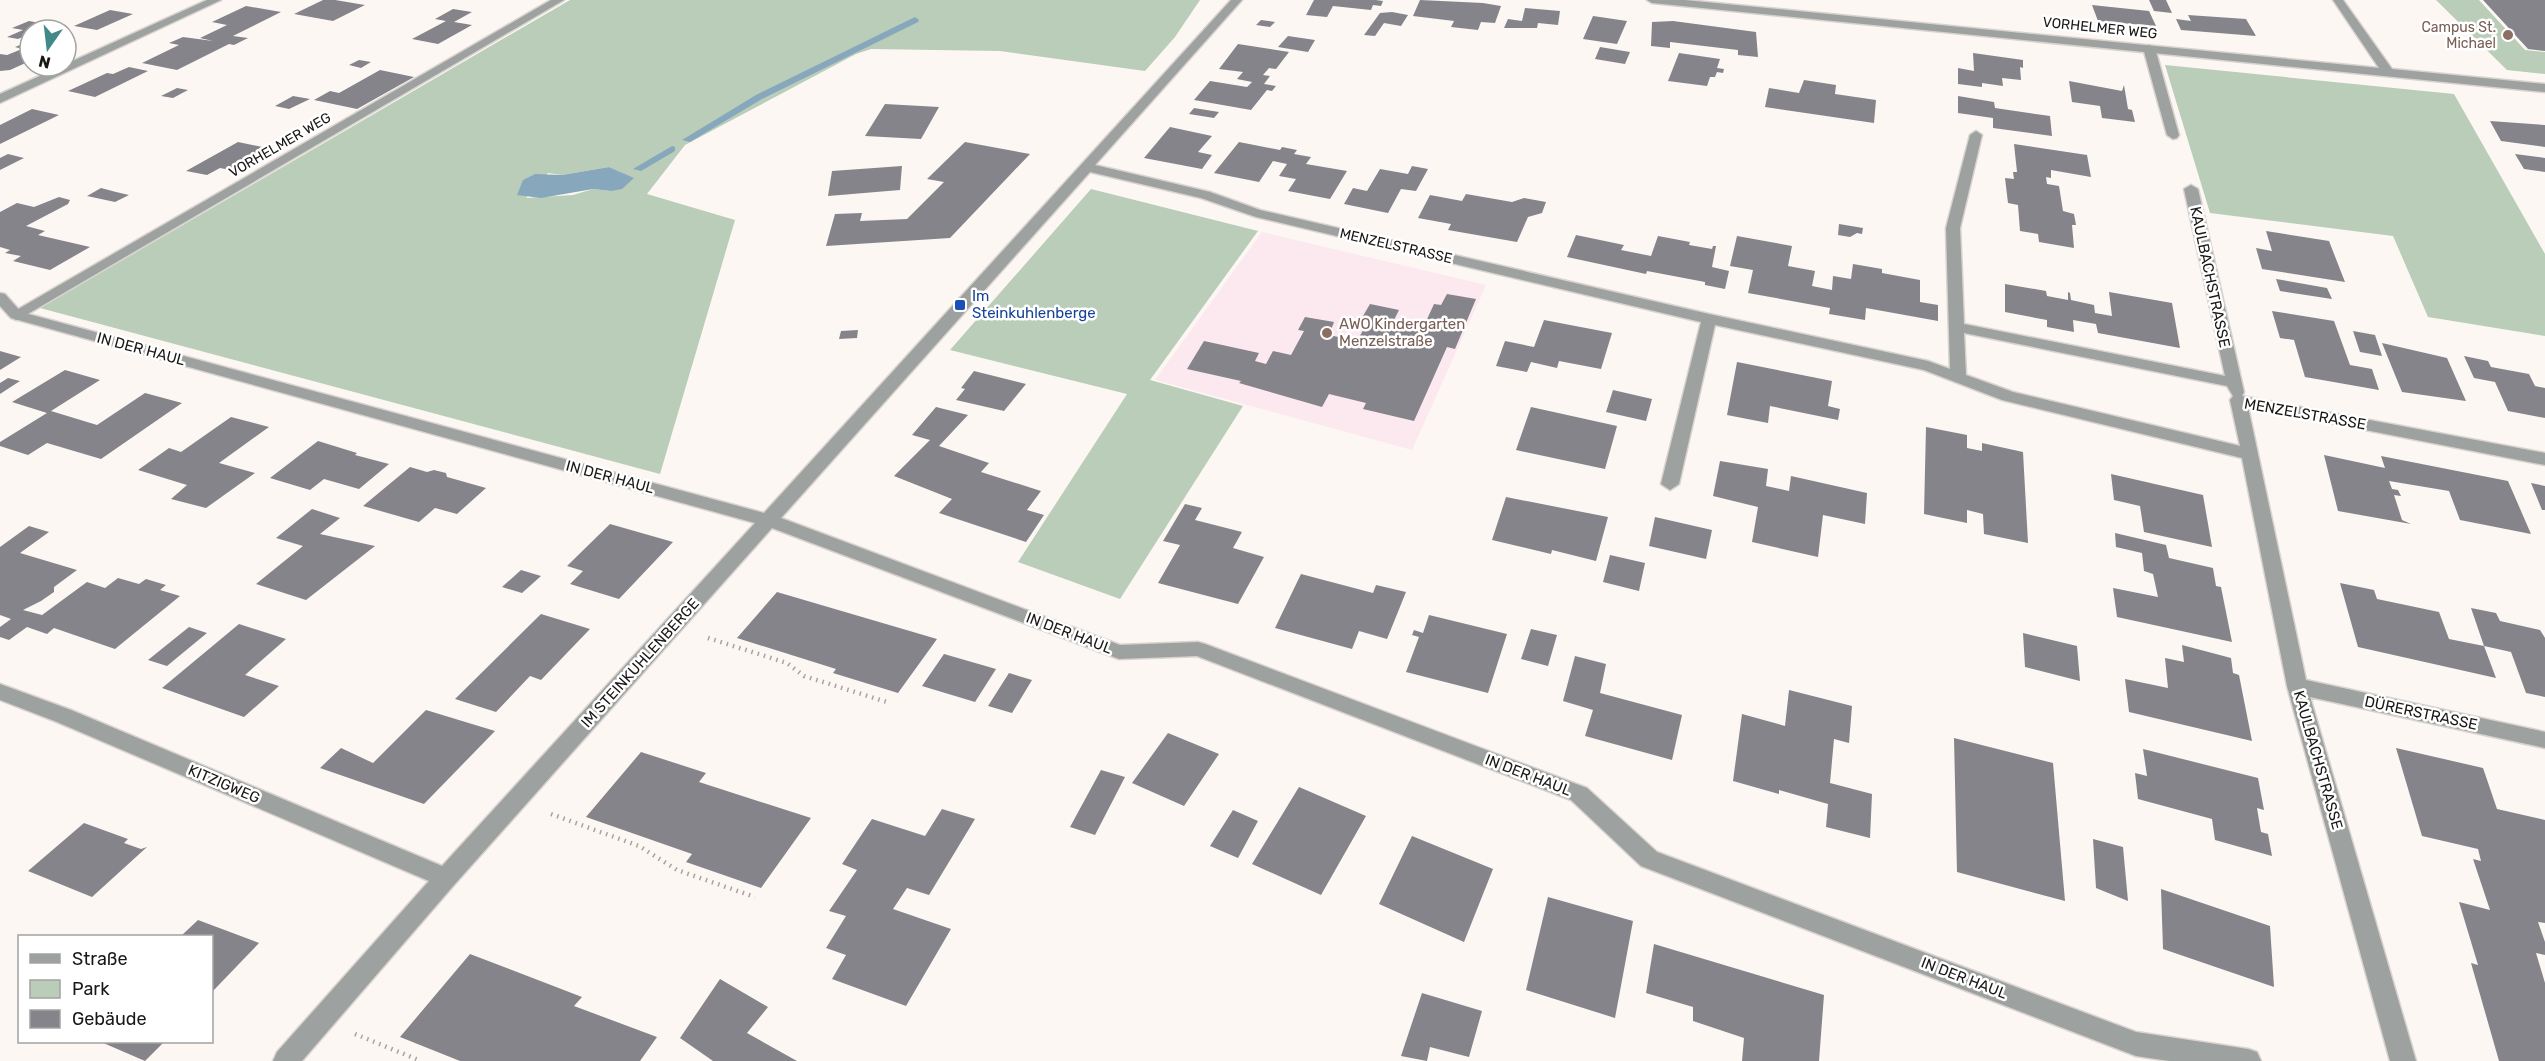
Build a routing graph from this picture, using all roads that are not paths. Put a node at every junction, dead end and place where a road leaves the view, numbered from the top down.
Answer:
1 (216, 0) edge
2 (559, 0) edge
3 (1237, 0) edge
4 (1652, 0) edge
5 (2338, 0) edge
6 (2149, 48) junction
7 (2388, 72) junction
8 (2545, 88) edge
9 (0, 99) edge
10 (1976, 135) dead end
11 (2173, 135) dead end
12 (1084, 167) junction
13 (2191, 189) dead end
14 (0, 297) edge
15 (16, 315) junction
16 (1709, 320) junction
17 (1957, 327) junction
18 (1958, 377) junction
19 (2234, 383) junction
20 (2238, 400) junction
21 (2250, 454) junction
22 (2545, 459) edge
23 (1671, 484) dead end
24 (768, 520) junction
25 (2297, 686) junction
26 (0, 692) edge
27 (2545, 740) edge
28 (446, 878) junction
29 (286, 1061) edge
30 (2248, 1061) edge
31 (2403, 1061) edge

1 - 9 street
2 - 15 street, VORHELMER WEG
3 - 12 street, IM STEINKUHLENBERGE
4 - 6 street, VORHELMER WEG
5 - 7 street
6 - 7 street, VORHELMER WEG
6 - 11 street
7 - 8 street, VORHELMER WEG
10 - 17 street
12 - 16 street, MENZELSTRASSE
12 - 24 street, IM STEINKUHLENBERGE
13 - 19 street, KAULBACHSTRASSE
14 - 15 street
15 - 24 street, IN DER HAUL
16 - 18 street, MENZELSTRASSE
16 - 23 street
17 - 18 street
17 - 19 street, MENZELSTRASSE
18 - 21 street, MENZELSTRASSE
19 - 20 street, KAULBACHSTRASSE
20 - 21 street, MENZELSTRASSE
20 - 22 street, MENZELSTRASSE
21 - 25 street, KAULBACHSTRASSE
24 - 28 street, IM STEINKUHLENBERGE
24 - 30 street, IN DER HAUL
25 - 27 street, DÜRERSTRASSE
25 - 31 street, KAULBACHSTRASSE
26 - 28 street, KITZIGWEG
28 - 29 street, IM STEINKUHLENBERGE

